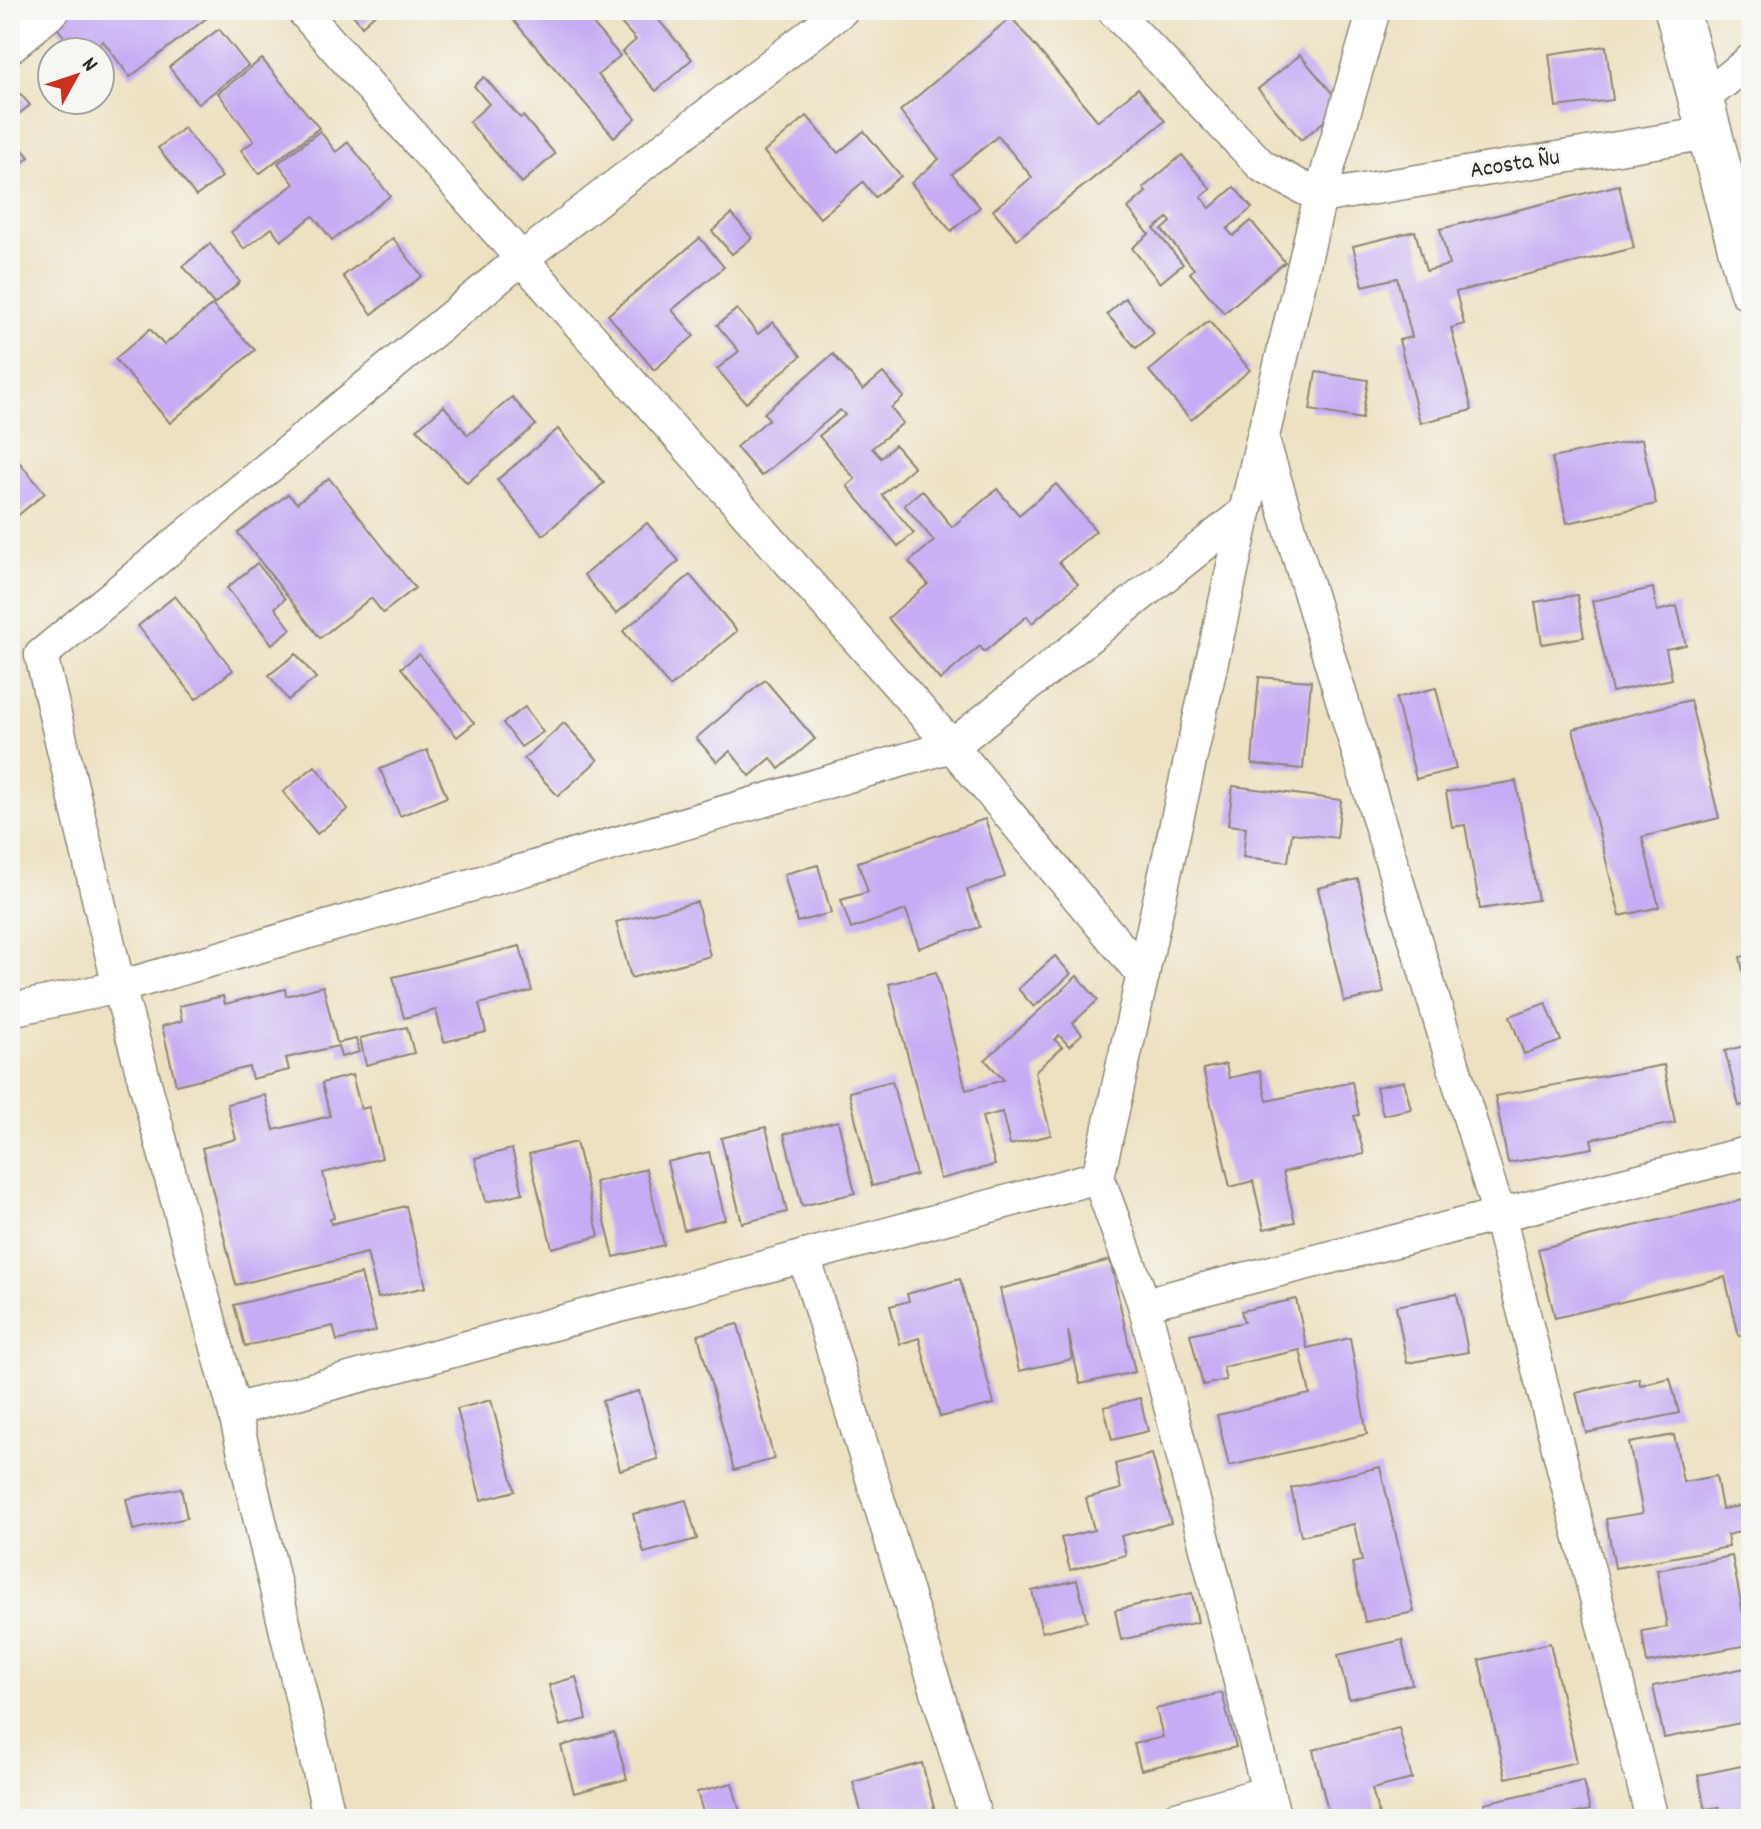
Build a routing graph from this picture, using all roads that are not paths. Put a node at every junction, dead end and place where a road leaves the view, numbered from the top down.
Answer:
1 (54, 10) edge
2 (302, 10) edge
3 (842, 10) edge
4 (1113, 10) edge
5 (1374, 10) edge
6 (1677, 10) edge
7 (10, 47) edge
8 (1751, 60) edge
9 (1705, 116) junction
10 (1320, 197) junction
11 (520, 260) junction
12 (1751, 289) edge
13 (1262, 437) junction
14 (1245, 512) junction
15 (952, 746) junction
16 (1143, 975) junction
17 (119, 987) junction
18 (10, 1010) edge
19 (1751, 1152) edge
20 (1098, 1177) junction
21 (1499, 1215) junction
22 (804, 1256) junction
23 (1144, 1304) junction
24 (234, 1410) junction
25 (1272, 1806) edge
26 (330, 1819) edge
27 (976, 1819) edge
28 (1173, 1819) edge
29 (1652, 1819) edge

1 - 7 street
2 - 11 street
3 - 11 street
4 - 10 street
5 - 10 street
6 - 9 highway
8 - 9 street, Acosta Ñu
9 - 10 street, Acosta Ñu
9 - 12 highway
10 - 13 street
11 - 15 street
11 - 17 street
13 - 14 street
13 - 21 street
14 - 15 street
14 - 16 street
15 - 16 street
15 - 17 street
16 - 20 street
17 - 18 street
17 - 24 street
19 - 21 street
20 - 22 street
20 - 23 street
21 - 23 street
21 - 29 street
22 - 24 street
22 - 27 street
23 - 25 street
24 - 26 street
25 - 28 street

